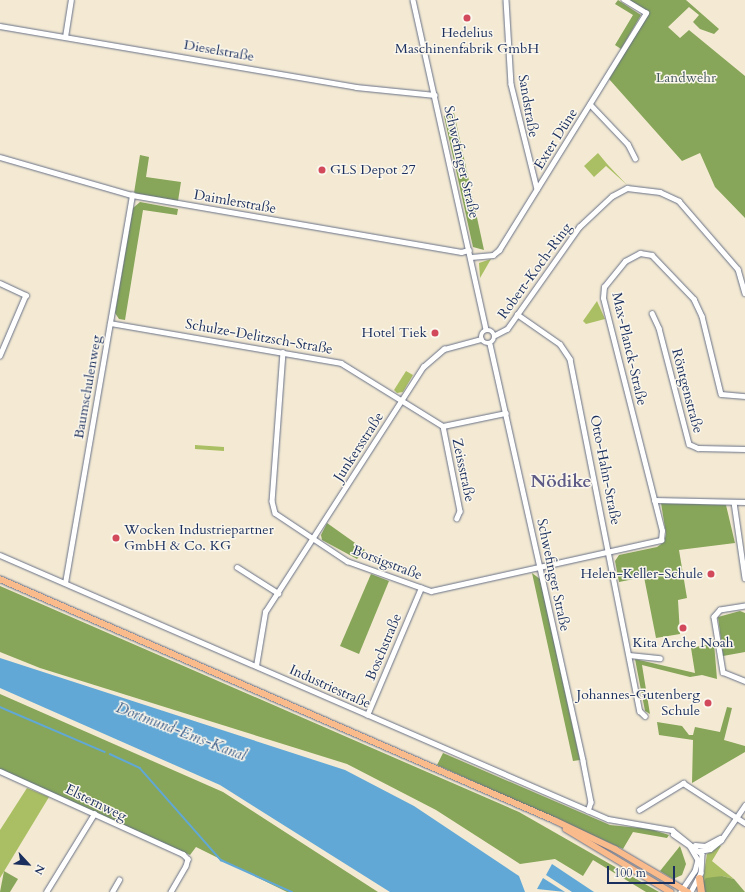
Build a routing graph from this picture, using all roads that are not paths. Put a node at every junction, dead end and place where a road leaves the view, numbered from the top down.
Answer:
1 (71, 0) edge
2 (413, 0) edge
3 (506, 0) edge
4 (624, 0) edge
5 (0, 26) edge
6 (65, 37) junction
7 (435, 95) junction
8 (590, 104) junction
9 (0, 157) edge
10 (635, 158) dead end
11 (537, 189) junction
12 (132, 196) junction
13 (469, 250) junction
14 (471, 257) junction
15 (0, 283) edge
16 (745, 292) edge
17 (652, 313) dead end
18 (517, 314) junction
19 (110, 323) junction
20 (486, 329) junction
21 (495, 335) junction
22 (481, 339) junction
23 (490, 344) junction
24 (284, 352) junction
25 (0, 356) edge
26 (745, 396) edge
27 (402, 400) junction
28 (506, 413) junction
29 (443, 426) junction
30 (745, 449) edge
31 (654, 500) junction
32 (734, 502) junction
33 (745, 502) edge
34 (457, 518) dead end
35 (312, 539) junction
36 (661, 540) joint
37 (610, 554) junction
38 (0, 555) edge
39 (237, 567) dead end
40 (540, 569) junction
41 (745, 578) edge
42 (0, 580) edge
43 (65, 583) junction
44 (421, 588) junction
45 (278, 593) junction
46 (745, 606) edge
47 (629, 655) junction
48 (660, 658) dead end
49 (256, 666) junction
50 (745, 681) edge
51 (367, 715) junction
52 (645, 716) dead end
53 (0, 771) edge
54 (745, 805) edge
55 (639, 810) dead end
56 (535, 811) junction
57 (588, 811) junction
58 (94, 814) junction
59 (736, 817) junction
60 (745, 823) edge
61 (694, 847) junction
62 (707, 848) junction
63 (700, 851) junction
64 (703, 859) junction
65 (698, 860) junction
66 (699, 878) junction
67 (118, 880) dead end
68 (686, 891) edge
69 (46, 892) edge
70 (112, 892) edge
71 (171, 892) edge
72 (671, 892) edge
73 (701, 892) edge

1 - 6 street
2 - 7 street, Schwefinger Straße
3 - 11 street, Sandstraße
4 - 8 street, Exter Düne
5 - 6 street, Dieselstraße
6 - 7 street, Dieselstraße
7 - 13 street, Schwefinger Straße
8 - 10 street
8 - 11 street, Exter Düne
9 - 12 street, Daimlerstraße
11 - 14 street, Exter Düne
12 - 13 street, Daimlerstraße
12 - 19 street, Baumschulenweg
13 - 14 street, Schwefinger Straße
14 - 20 street, Schwefinger Straße
15 - 25 street
16 - 18 street, Robert-Koch-Ring
17 - 30 street, Röntgenstraße
18 - 21 street, Robert-Koch-Ring
18 - 37 street, Otto-Hahn-Straße
19 - 24 street, Schulze-Delitzsch-Straße
19 - 43 street, Baumschulenweg
20 - 21 street
20 - 22 street
21 - 23 street
22 - 23 street
22 - 27 street, Junkersstraße
23 - 28 street, Schwefinger Straße
24 - 27 street, Schulze-Delitzsch-Straße
24 - 35 street, Borsigstraße
26 - 31 street, Max-Planck-Straße
27 - 29 street, Schulze-Delitzsch-Straße
27 - 35 street, Junkersstraße
28 - 29 street
28 - 40 street, Schwefinger Straße
29 - 34 street, Zeissstraße
31 - 32 street
31 - 36 street, Max-Planck-Straße
32 - 33 street
32 - 41 street
35 - 44 street, Borsigstraße
35 - 45 street, Junkersstraße
36 - 37 street, Borsigstraße
37 - 40 street, Borsigstraße
37 - 47 street, Otto-Hahn-Straße
38 - 43 street, Industriestraße
39 - 45 street
40 - 44 street, Borsigstraße
40 - 57 street, Schwefinger Straße
42 - 56 main road
43 - 49 street, Industriestraße
44 - 51 street, Boschstraße
45 - 49 street, Junkersstraße
46 - 50 street
47 - 48 street
47 - 52 street, Otto-Hahn-Straße
49 - 51 street, Industriestraße
51 - 57 street, Industriestraße
53 - 58 street, Elsternweg
54 - 59 street
55 - 59 street
56 - 68 main road
56 - 72 main road
57 - 61 street, Industriestraße
58 - 69 street
58 - 71 street, Elsternweg
59 - 60 street
59 - 62 street
61 - 62 street
61 - 63 street, Industriestraße
61 - 65 street, Industriestraße
62 - 63 street
62 - 64 street
63 - 64 street, Industriestraße
63 - 65 street
64 - 66 street
65 - 68 street
66 - 68 street
66 - 73 highway
67 - 70 street

